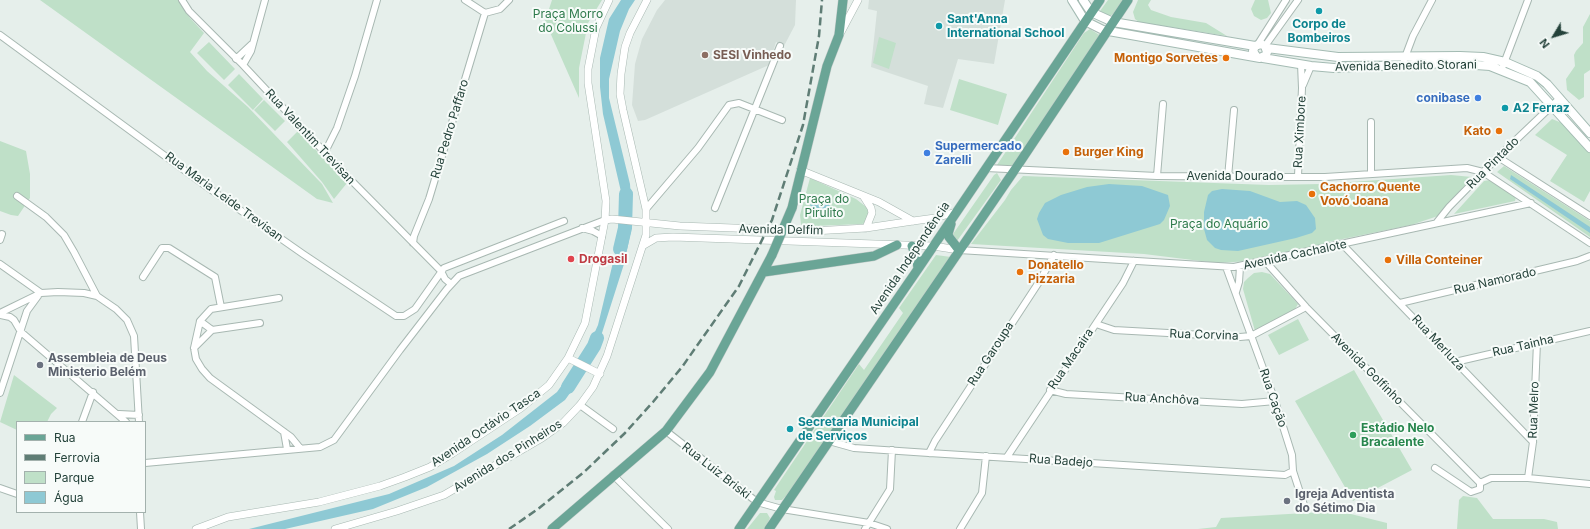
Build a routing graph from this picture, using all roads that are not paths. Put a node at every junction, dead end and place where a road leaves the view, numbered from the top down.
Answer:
1 (182, 0) edge
2 (265, 0) edge
3 (377, 0) edge
4 (465, 0) edge
5 (509, 0) edge
6 (609, 0) edge
7 (647, 0) edge
8 (843, 0) edge
9 (858, 0) edge
10 (1072, 0) edge
11 (1083, 0) edge
12 (1100, 0) edge
13 (1128, 0) edge
14 (1286, 0) edge
15 (1298, 0) edge
16 (1432, 0) edge
17 (1528, 0) edge
18 (1091, 12) junction
19 (485, 13) junction
20 (1085, 21) junction
21 (1113, 22) junction
22 (1108, 31) junction
23 (0, 35) edge
24 (839, 35) junction
25 (252, 44) junction
26 (780, 46) dead end
27 (1261, 46) junction
28 (1405, 56) junction
29 (1259, 57) junction
30 (236, 59) junction
31 (1505, 62) junction
32 (1301, 64) junction
33 (243, 65) junction
34 (1403, 65) junction
35 (1311, 66) junction
36 (1502, 70) junction
37 (1302, 88) junction
38 (1560, 98) junction
39 (1163, 104) dead end
40 (1551, 106) junction
41 (755, 108) junction
42 (1234, 110) dead end
43 (782, 120) dead end
44 (1371, 122) dead end
45 (1590, 133) edge
46 (1590, 148) edge
47 (325, 152) junction
48 (1498, 157) junction
49 (986, 168) junction
50 (1016, 168) junction
51 (800, 170) junction
52 (1483, 172) junction
53 (1371, 174) junction
54 (1158, 176) junction
55 (1298, 176) junction
56 (1228, 177) junction
57 (17, 196) dead end
58 (864, 197) junction
59 (1531, 203) junction
60 (715, 208) dead end
61 (646, 209) junction
62 (956, 212) junction
63 (1590, 216) edge
64 (609, 219) junction
65 (564, 220) dead end
66 (913, 221) junction
67 (647, 222) junction
68 (1437, 222) junction
69 (582, 228) junction
70 (866, 228) junction
71 (602, 236) junction
72 (413, 243) junction
73 (1590, 243) edge
74 (644, 245) junction
75 (1343, 245) junction
76 (897, 246) junction
77 (912, 246) junction
78 (933, 246) junction
79 (960, 250) junction
80 (1054, 255) junction
81 (1590, 256) edge
82 (1134, 261) junction
83 (1266, 262) junction
84 (0, 264) edge
85 (1240, 266) junction
86 (1226, 267) junction
87 (918, 269) junction
88 (441, 271) junction
89 (764, 272) junction
90 (144, 276) dead end
91 (451, 284) junction
92 (1236, 292) junction
93 (41, 293) junction
94 (97, 296) junction
95 (279, 298) dead end
96 (1400, 304) junction
97 (221, 307) junction
98 (1306, 307) junction
99 (0, 314) edge
100 (200, 322) junction
101 (260, 323) dead end
102 (1096, 324) junction
103 (212, 330) junction
104 (1590, 331) edge
105 (21, 332) junction
106 (1251, 336) junction
107 (1537, 342) junction
108 (194, 348) junction
109 (568, 358) junction
110 (1455, 362) junction
111 (598, 373) junction
112 (1050, 390) junction
113 (93, 392) junction
114 (0, 393) edge
115 (1275, 401) junction
116 (580, 405) junction
117 (119, 414) junction
118 (139, 419) edge
119 (82, 421) edge
120 (125, 421) edge
121 (612, 429) dead end
122 (666, 431) junction
123 (284, 432) junction
124 (829, 441) junction
125 (1533, 442) junction
126 (300, 448) junction
127 (286, 450) junction
128 (892, 450) junction
129 (929, 453) junction
130 (986, 456) junction
131 (1007, 457) junction
132 (146, 463) edge
133 (1435, 468) dead end
134 (1293, 471) junction
135 (613, 475) junction
136 (1528, 478) junction
137 (1480, 483) junction
138 (1590, 484) edge
139 (0, 488) edge
140 (16, 494) edge
141 (757, 502) junction
142 (1304, 504) dead end
143 (782, 509) junction
144 (140, 513) edge
145 (867, 526) edge
146 (141, 529) edge
147 (196, 529) edge
148 (335, 529) edge
149 (552, 529) edge
150 (668, 529) edge
151 (739, 529) edge
152 (769, 529) edge
153 (887, 529) edge
154 (960, 529) edge

1 - 30 street, Rua Valentim Trevisan
2 - 25 street
3 - 47 street
4 - 19 street
5 - 19 street
6 - 64 street, Avenida Octávio Tasca
7 - 61 street, Avenida dos Pinheiros
8 - 24 main road
9 - 24 street
10 - 20 main road
11 - 18 main road
12 - 18 main road, Avenida Independência
13 - 21 main road
14 - 27 street
15 - 27 street
16 - 28 street
17 - 31 street
18 - 20 main road, Avenida Independência
18 - 21 main road, Avenida Benedito Storani
19 - 72 street, Rua Pedro Paffaro
20 - 22 main road, Avenida Benedito Storani
20 - 49 main road, Avenida Independência
21 - 22 main road
21 - 27 main road, Avenida Benedito Storani
22 - 29 main road, Avenida Benedito Storani
22 - 50 main road
23 - 88 street, Rua Maria Leide Trevisan
24 - 51 main road
25 - 30 street
25 - 33 street
26 - 41 street
27 - 28 main road, Avenida Benedito Storani
27 - 29 main road
27 - 29 main road
28 - 31 main road, Avenida Benedito Storani
28 - 34 street
29 - 32 main road, Avenida Benedito Storani
30 - 33 street, Rua Valentim Trevisan
31 - 36 street
31 - 38 main road, Avenida Benedito Storani
32 - 35 main road, Avenida Benedito Storani
32 - 37 street, Rua Ximbore
33 - 47 street, Rua Valentim Trevisan
34 - 35 main road, Avenida Benedito Storani
34 - 36 main road, Avenida Benedito Storani
35 - 37 street, Rua Ximbore
36 - 40 main road, Avenida Benedito Storani
37 - 55 street, Rua Ximbore
38 - 40 street, Rua Pintado
38 - 45 main road, Avenida Benedito Storani
39 - 54 street
40 - 46 main road, Avenida Benedito Storani
40 - 48 street, Rua Pintado
41 - 43 street
41 - 60 street
41 - 61 street
42 - 56 street
44 - 53 street
47 - 72 street, Rua Valentim Trevisan
48 - 52 street, Rua Pintado
48 - 63 street
49 - 50 street, Avenida Dourado
49 - 62 main road, Avenida Independência
50 - 54 street, Avenida Dourado
50 - 79 main road
51 - 58 street
51 - 89 main road, bridge
52 - 53 street, Avenida Dourado
52 - 59 street
52 - 68 street, Rua Pintado
53 - 55 street, Avenida Dourado
54 - 56 street, Avenida Dourado
55 - 56 street, Avenida Dourado
57 - 94 street
58 - 66 street
58 - 70 street
59 - 68 street, Avenida Cachalote
59 - 73 street
61 - 67 street, Avenida dos Pinheiros
62 - 66 street, Avenida Delfim
62 - 78 main road, Avenida Independência
62 - 79 main road
64 - 67 street, Avenida Delfim
64 - 69 street
64 - 71 street, Avenida Octávio Tasca
65 - 88 street
66 - 70 street, Avenida Delfim
67 - 70 street, Avenida Delfim
67 - 74 street, Avenida dos Pinheiros
68 - 75 street, Avenida Cachalote
69 - 71 street
69 - 91 street
71 - 109 street, Avenida Octávio Tasca
72 - 88 street, Rua Valentim Trevisan
74 - 76 street, Avenida Delfim
74 - 111 street, Avenida dos Pinheiros
75 - 83 street, Avenida Cachalote
75 - 96 street, Rua Merluza
76 - 77 street, Avenida Delfim
76 - 89 main road
77 - 78 street, Avenida Delfim
77 - 87 main road
78 - 79 street, Avenida Delfim
78 - 87 main road, Avenida Independência
79 - 80 street, Avenida Cachalote
79 - 124 main road
80 - 82 street, Avenida Cachalote
80 - 129 street, Rua Garoupa
81 - 96 street, Rua Namorado
82 - 86 street, Avenida Cachalote
82 - 102 street, Rua Macaira
83 - 85 street, Avenida Cachalote
83 - 98 street, Avenida Golfinho
84 - 93 street
85 - 86 street, Avenida Cachalote
85 - 92 street
86 - 92 street, Rua Cação
87 - 141 main road, Avenida Independência
88 - 91 street, Rua Valentim Trevisan
89 - 122 main road
90 - 97 street
91 - 126 street
92 - 106 street, Rua Cação
93 - 94 street
93 - 99 street
93 - 105 street
94 - 118 street
95 - 97 street
96 - 110 street, Rua Merluza
97 - 100 street
98 - 106 street, Rua Corvina
98 - 137 street, Avenida Golfinho
99 - 105 street
100 - 103 street
100 - 108 street
101 - 103 street
102 - 106 street, Rua Corvina
102 - 112 street, Rua Macaira
103 - 108 street
104 - 107 street, Rua Tainha
105 - 113 street
105 - 114 street
106 - 115 street, Rua Cação
107 - 110 street, Rua Tainha
107 - 125 street, Rua Melro
108 - 123 street
109 - 111 street
109 - 147 street, Avenida Octávio Tasca
110 - 125 street, Rua Merluza
111 - 116 street, Avenida dos Pinheiros
112 - 115 street, Rua Anchôva
112 - 131 street, Rua Macaira
113 - 117 street
113 - 119 street
115 - 134 street, Rua Cação
116 - 121 street
116 - 148 street, Avenida dos Pinheiros
117 - 118 street
117 - 120 street
122 - 135 main road
122 - 141 street, Rua Luiz Briski
123 - 126 street
123 - 127 street
124 - 128 street, Rua Badejo
124 - 143 main road
125 - 136 street, Rua Melro
126 - 127 street
127 - 132 street
128 - 129 street, Rua Badejo
128 - 145 street
129 - 130 street, Rua Badejo
130 - 131 street, Rua Badejo
130 - 154 street
131 - 134 street, Rua Badejo
133 - 137 street
134 - 142 street, Rua Cação
135 - 149 main road
135 - 150 street
136 - 137 street
136 - 138 street
139 - 140 street
141 - 143 street, Rua Luiz Briski
141 - 151 main road, Avenida Independência
143 - 145 street, Rua Luiz Briski
143 - 152 main road
144 - 146 street
145 - 153 street, Rua Luiz Briski

